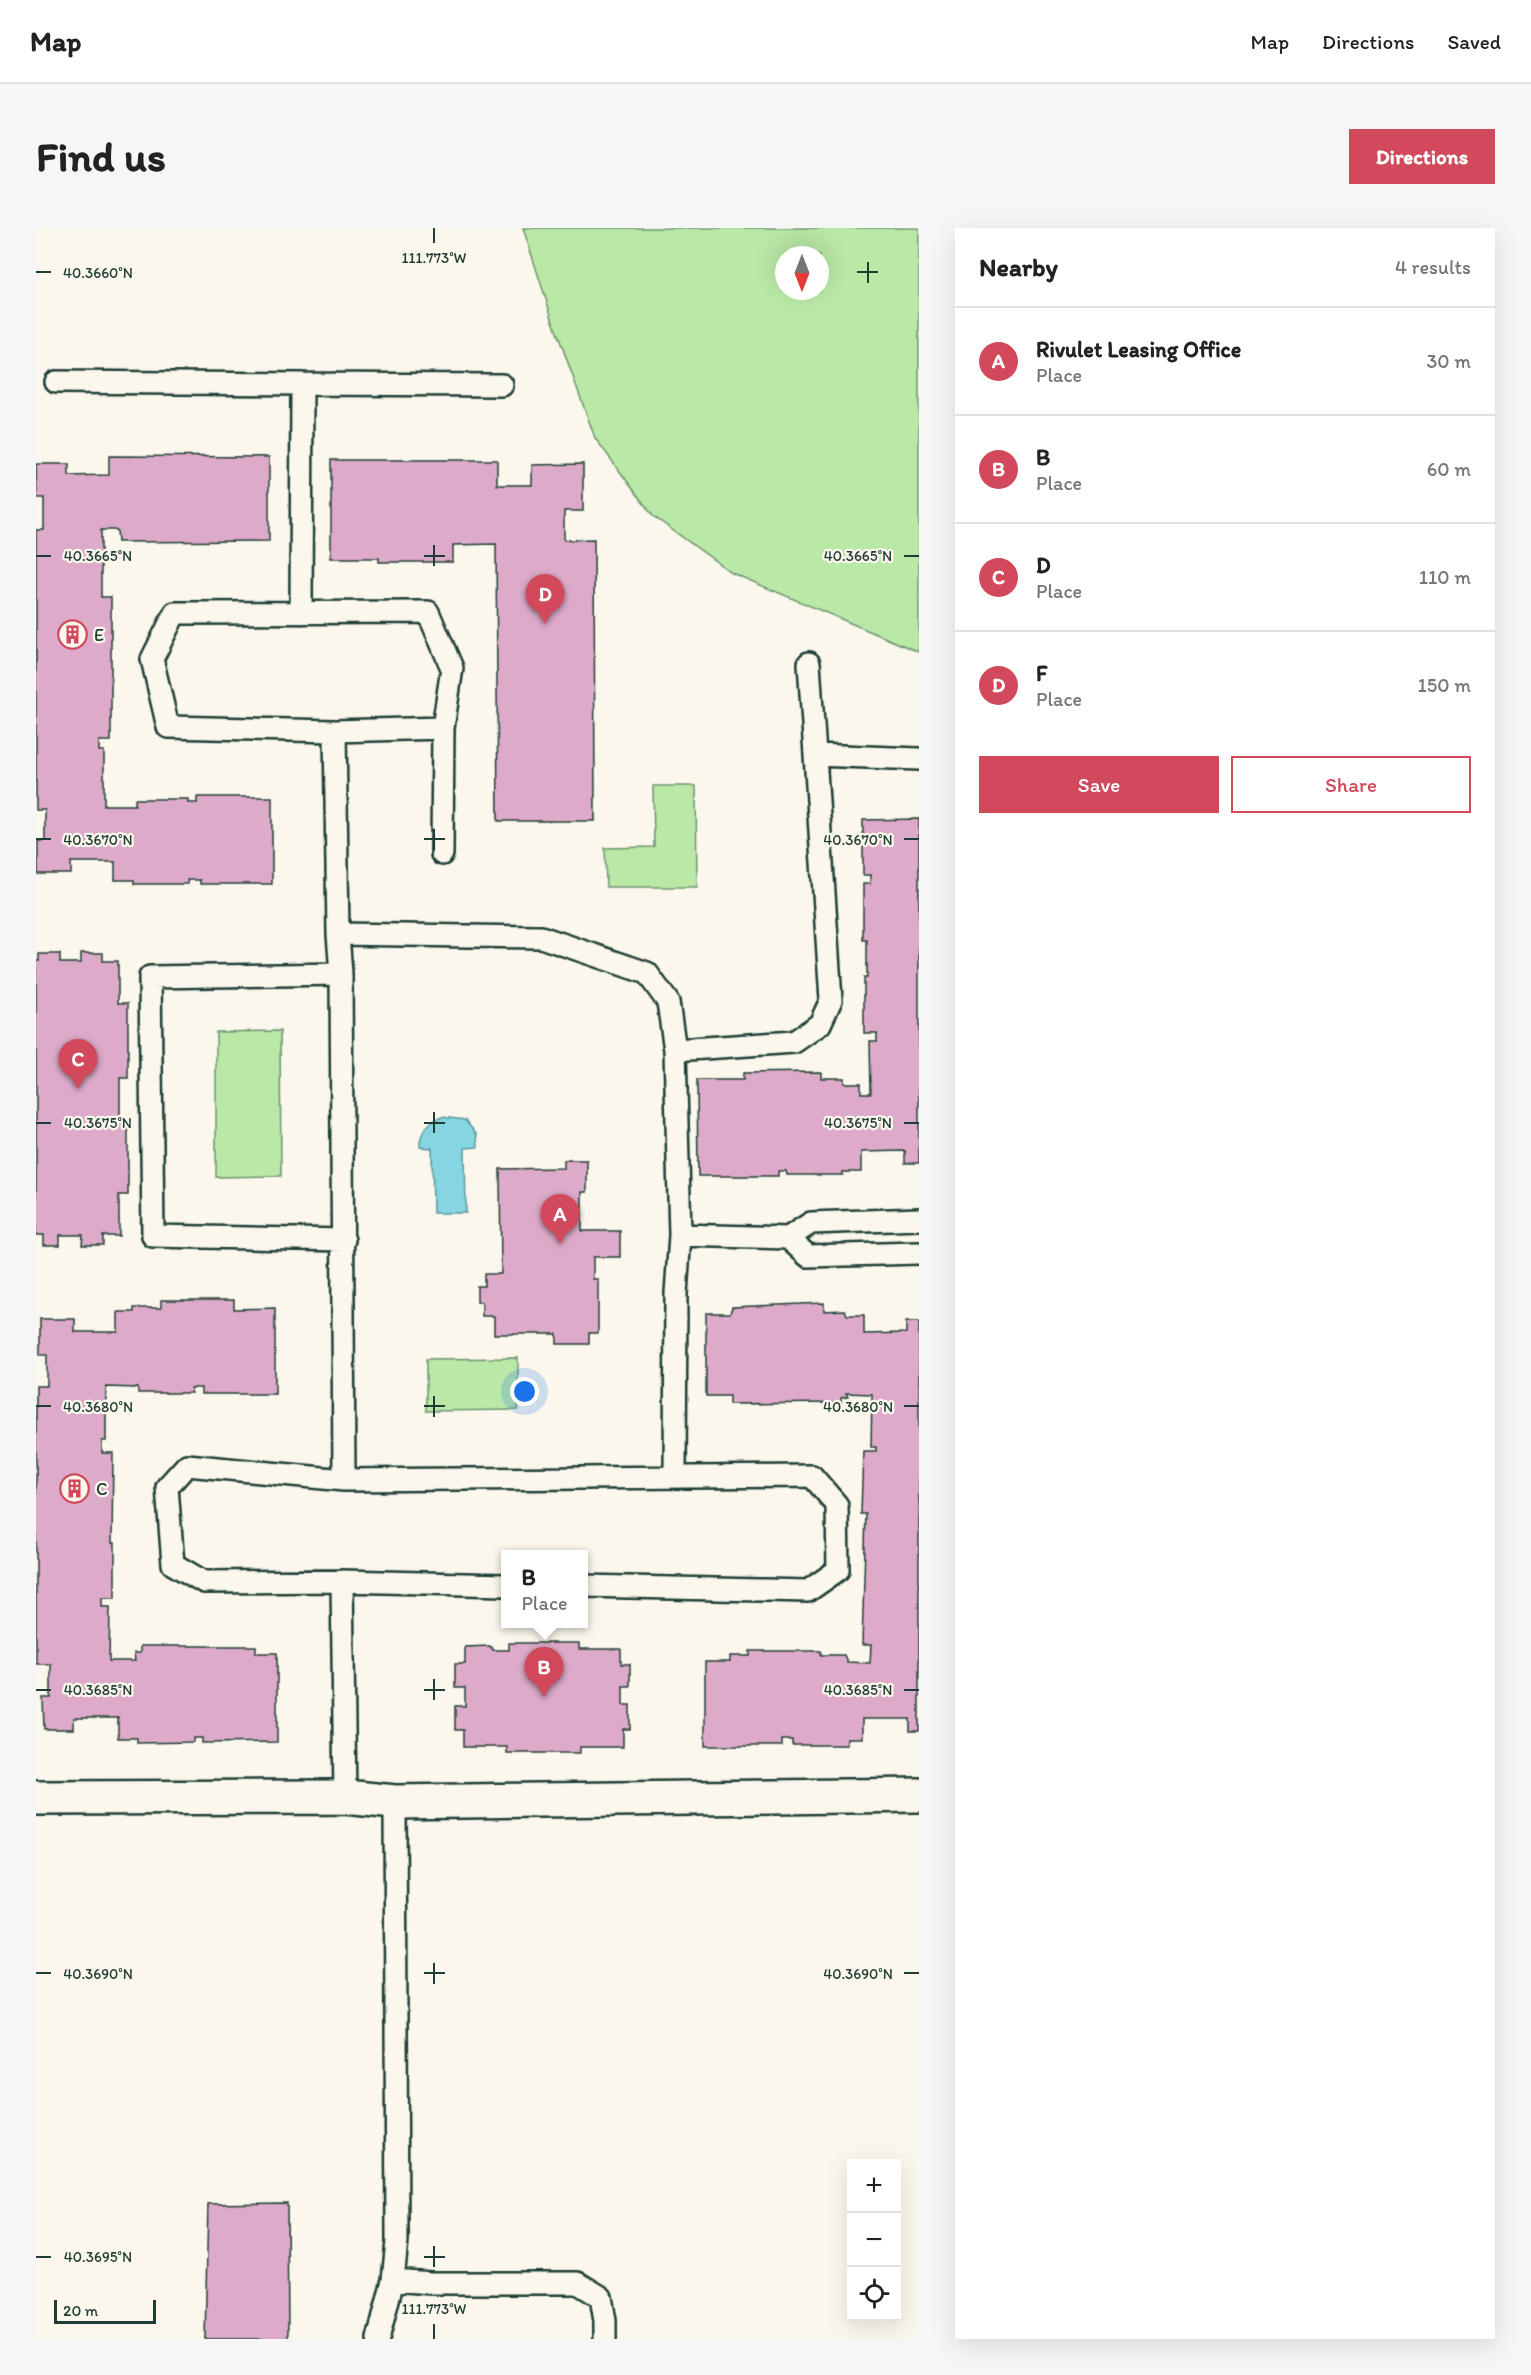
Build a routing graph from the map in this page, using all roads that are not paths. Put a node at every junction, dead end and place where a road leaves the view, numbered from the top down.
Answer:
1 (56, 382) dead end
2 (302, 384) junction
3 (502, 385) dead end
4 (302, 613) junction
5 (809, 663) dead end
6 (443, 728) junction
7 (335, 731) junction
8 (814, 755) junction
9 (919, 759) edge
10 (442, 854) dead end
11 (338, 934) junction
12 (341, 974) junction
13 (675, 1050) junction
14 (919, 1219) edge
15 (680, 1235) junction
16 (788, 1238) junction
17 (344, 1240) junction
18 (919, 1253) edge
19 (675, 1477) junction
20 (344, 1480) junction
21 (342, 1581) junction
22 (501, 1585) edge
23 (588, 1586) edge
24 (919, 1796) edge
25 (345, 1797) junction
26 (36, 1798) edge
27 (395, 1802) junction
28 (393, 2280) junction
29 (378, 2339) edge
30 (605, 2339) edge

1 - 2 lane
2 - 3 lane
2 - 4 lane
4 - 6 lane
4 - 7 lane
5 - 8 lane
6 - 7 lane
6 - 10 lane
7 - 11 lane
8 - 9 lane
8 - 13 lane
11 - 12 lane
11 - 13 lane
12 - 17 lane
12 - 17 lane
13 - 15 lane
14 - 16 lane
15 - 16 lane
15 - 19 lane
16 - 18 lane
17 - 20 lane
19 - 20 lane
19 - 23 lane
20 - 21 lane
21 - 22 lane
21 - 25 lane
24 - 27 street
25 - 26 street
25 - 27 street
27 - 28 lane
28 - 29 lane
28 - 30 lane

